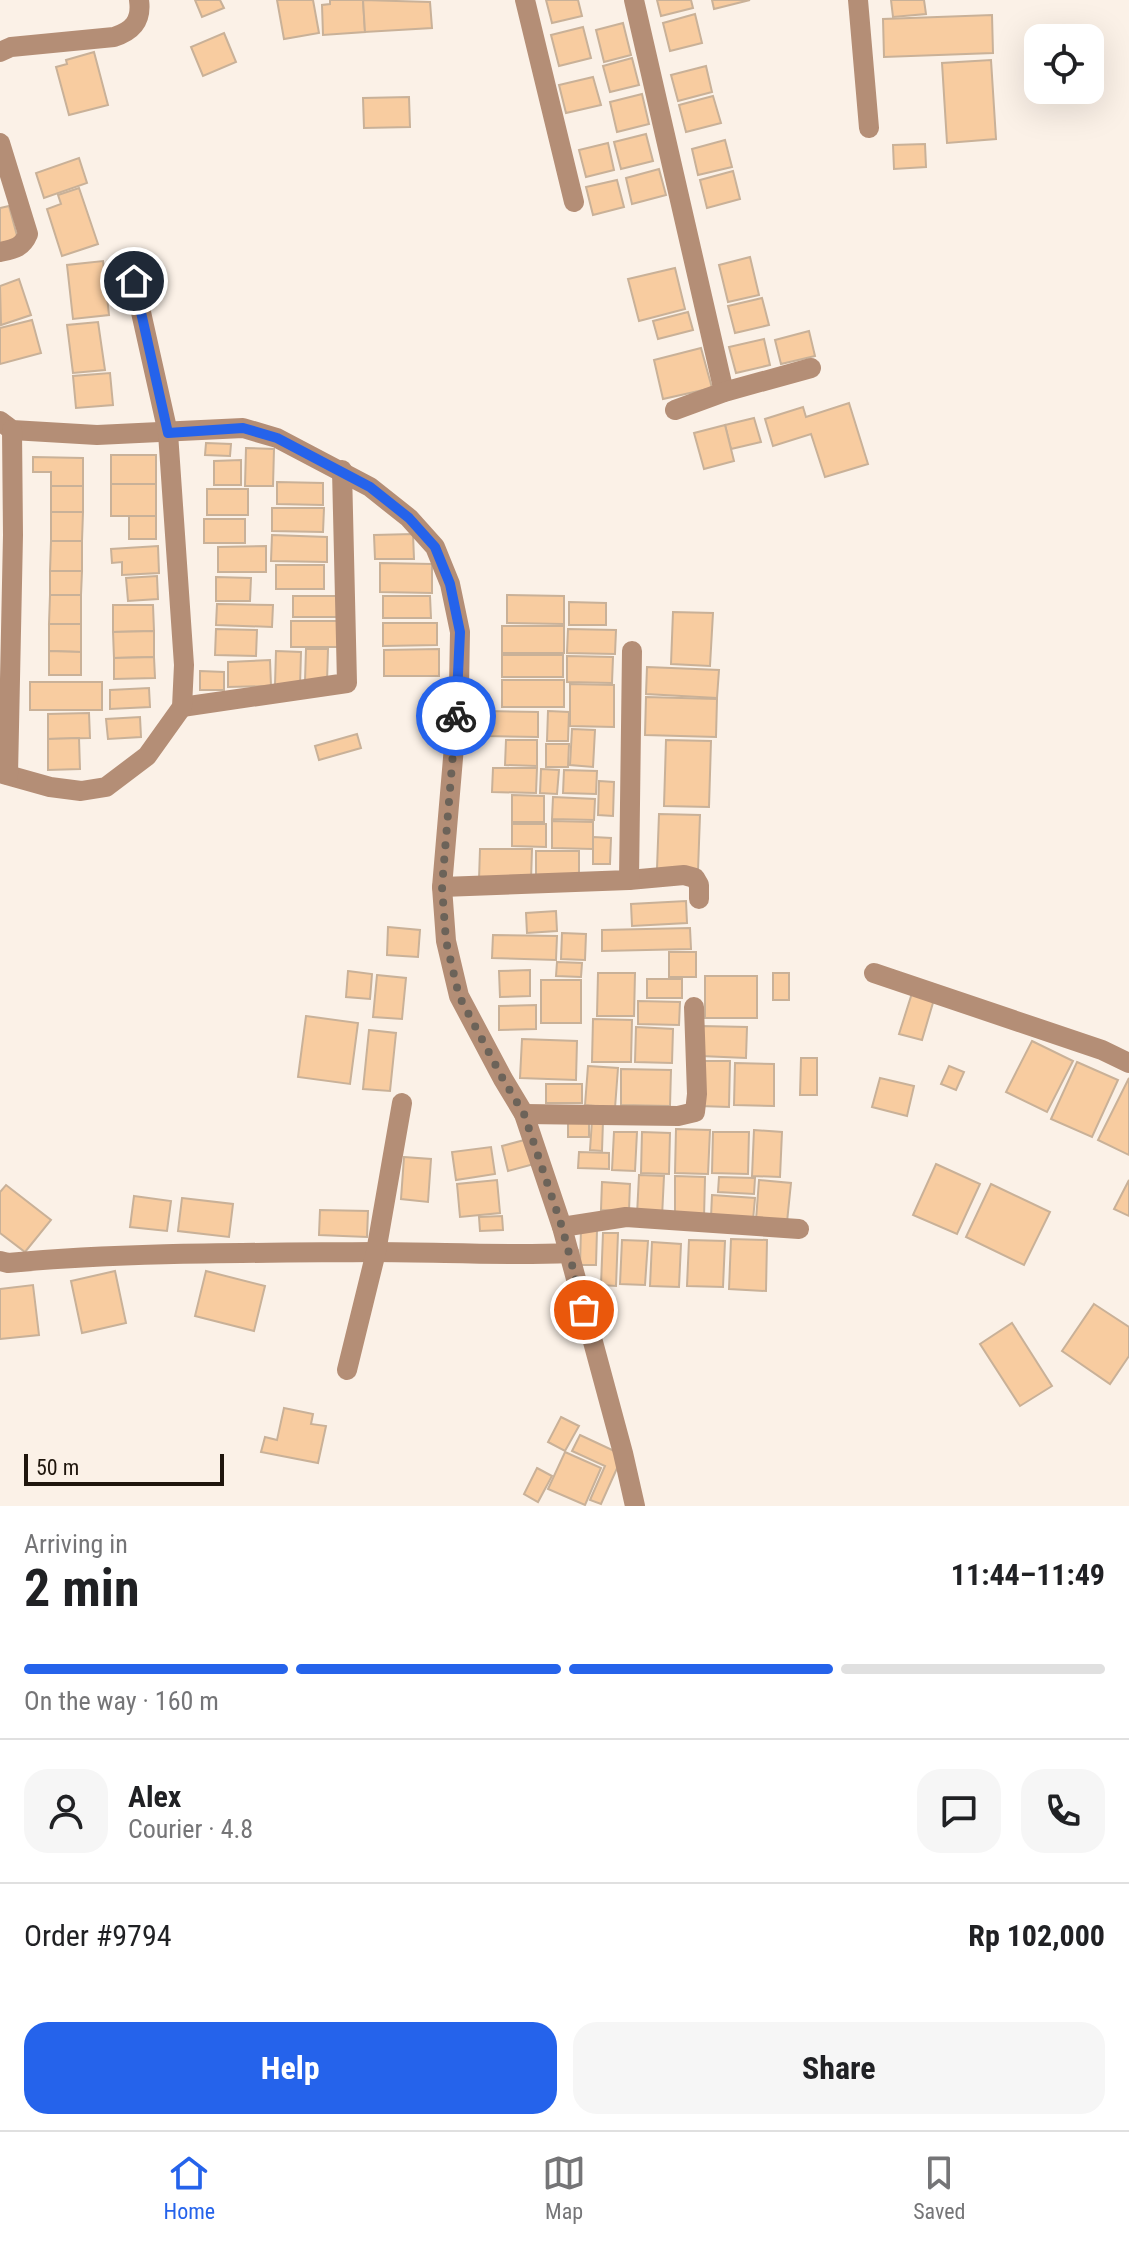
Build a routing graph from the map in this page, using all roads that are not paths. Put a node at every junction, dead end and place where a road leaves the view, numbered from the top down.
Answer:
1 (139, 0) edge
2 (525, 0) edge
3 (634, 0) edge
4 (858, 0) edge
5 (0, 52) edge
6 (869, 128) dead end
7 (0, 143) edge
8 (574, 202) dead end
9 (0, 252) edge
10 (134, 281) dead end
11 (811, 368) dead end
12 (724, 392) junction
13 (675, 410) dead end
14 (6, 426) edge
15 (168, 433) junction
16 (342, 470) junction
17 (632, 651) dead end
18 (182, 707) junction
19 (4, 774) edge
20 (629, 880) junction
21 (442, 887) junction
22 (699, 899) dead end
23 (874, 973) dead end
24 (694, 1007) dead end
25 (1129, 1063) edge
26 (402, 1103) dead end
27 (524, 1114) junction
28 (562, 1227) junction
29 (799, 1229) dead end
30 (376, 1252) junction
31 (569, 1253) junction
32 (0, 1261) edge
33 (347, 1370) dead end
34 (635, 1506) edge

1 - 5 street
2 - 8 street
3 - 12 street
4 - 6 street
7 - 9 street
10 - 15 street
11 - 12 street
12 - 13 street
14 - 15 street
14 - 19 street
15 - 16 street
15 - 18 street
16 - 18 street
16 - 21 street
17 - 20 street
18 - 19 street
20 - 21 street
20 - 22 street
21 - 27 street
23 - 25 street
24 - 27 street
26 - 30 street
27 - 28 street
28 - 29 street
28 - 31 street
30 - 31 street
30 - 32 street
30 - 33 street
31 - 34 street

